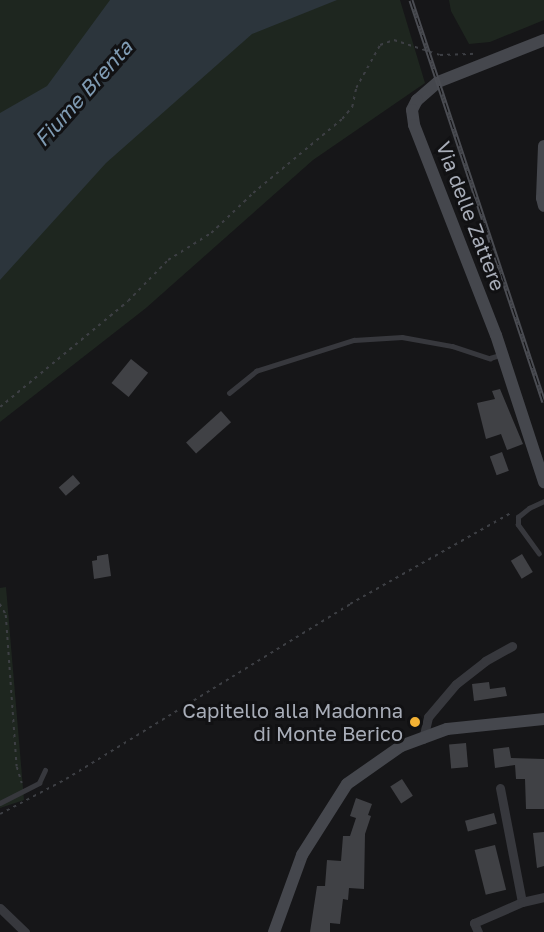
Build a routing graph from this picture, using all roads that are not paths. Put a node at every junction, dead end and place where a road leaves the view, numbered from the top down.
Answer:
1 (544, 40) edge
2 (544, 146) edge
3 (544, 206) edge
4 (502, 354) junction
5 (229, 393) dead end
6 (544, 482) edge
7 (544, 501) edge
8 (539, 554) dead end
9 (512, 646) dead end
10 (544, 719) edge
11 (423, 739) junction
12 (45, 770) dead end
13 (500, 788) dead end
14 (0, 803) edge
15 (544, 897) edge
16 (522, 902) junction
17 (0, 908) edge
18 (25, 932) edge
19 (274, 932) edge
20 (478, 932) edge

1 - 4 street, Via delle Zattere
2 - 3 street
4 - 5 lane
4 - 6 street, Via delle Zattere
7 - 8 lane
9 - 11 street
10 - 11 street
11 - 19 street
12 - 14 lane
13 - 16 street
15 - 16 street
16 - 20 street
17 - 18 street

